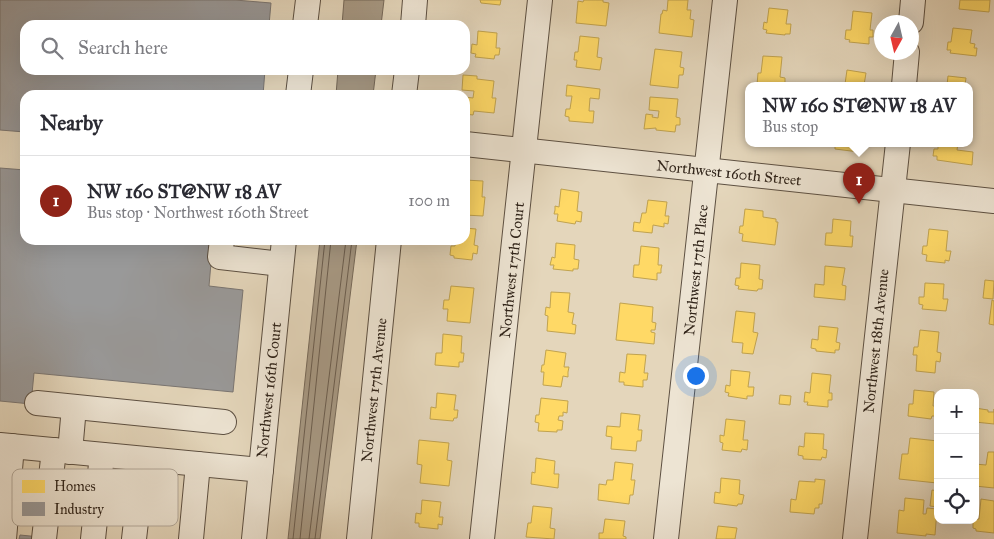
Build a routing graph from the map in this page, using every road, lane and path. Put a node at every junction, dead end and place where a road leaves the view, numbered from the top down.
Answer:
1 (308, 0) edge
2 (416, 0) edge
3 (540, 0) edge
4 (725, 0) edge
5 (913, 0) edge
6 (912, 15) edge
7 (306, 20) edge
8 (413, 20) edge
9 (907, 60) edge
10 (300, 75) edge
11 (406, 75) edge
12 (904, 82) edge
13 (298, 90) edge
14 (405, 90) edge
15 (470, 144) edge
16 (898, 147) edge
17 (525, 150) junction
18 (707, 170) junction
19 (893, 190) junction
20 (994, 201) edge
21 (221, 245) edge
22 (283, 245) edge
23 (388, 245) edge
24 (281, 264) junction
25 (37, 403) dead end
26 (74, 407) junction
27 (224, 422) dead end
28 (6, 446) edge
29 (62, 451) junction
30 (102, 455) junction
31 (198, 464) junction
32 (58, 469) edge
33 (100, 469) edge
34 (261, 470) junction
35 (47, 526) edge
36 (94, 526) edge
37 (135, 526) edge
38 (4, 539) edge
39 (44, 539) edge
40 (93, 539) edge
41 (134, 539) edge
42 (192, 539) edge
43 (254, 539) edge
44 (359, 539) edge
45 (482, 539) edge
46 (666, 539) edge
47 (855, 539) edge

1 - 7 street
2 - 8 street
3 - 17 street, Northwest 17th Court
4 - 18 street, Northwest 17th Place
5 - 6 street
9 - 12 street
10 - 13 street
11 - 14 street
15 - 17 street, Northwest 160th Street
16 - 19 street, Northwest 18th Avenue
17 - 18 street, Northwest 160th Street
17 - 45 street, Northwest 17th Court
18 - 19 street, Northwest 160th Street
18 - 46 street, Northwest 17th Place
19 - 20 street, Northwest 160th Street
19 - 47 street, Northwest 18th Avenue
21 - 24 street
22 - 24 street, Northwest 16th Court
23 - 44 street, Northwest 17th Avenue
24 - 34 street, Northwest 16th Court
25 - 26 street
26 - 27 street
26 - 29 street
28 - 29 street
28 - 38 street
29 - 30 street
29 - 32 street
30 - 31 street
30 - 33 street
31 - 34 street
31 - 42 street
34 - 43 street, Northwest 16th Court
35 - 39 street
36 - 40 street
37 - 41 street

